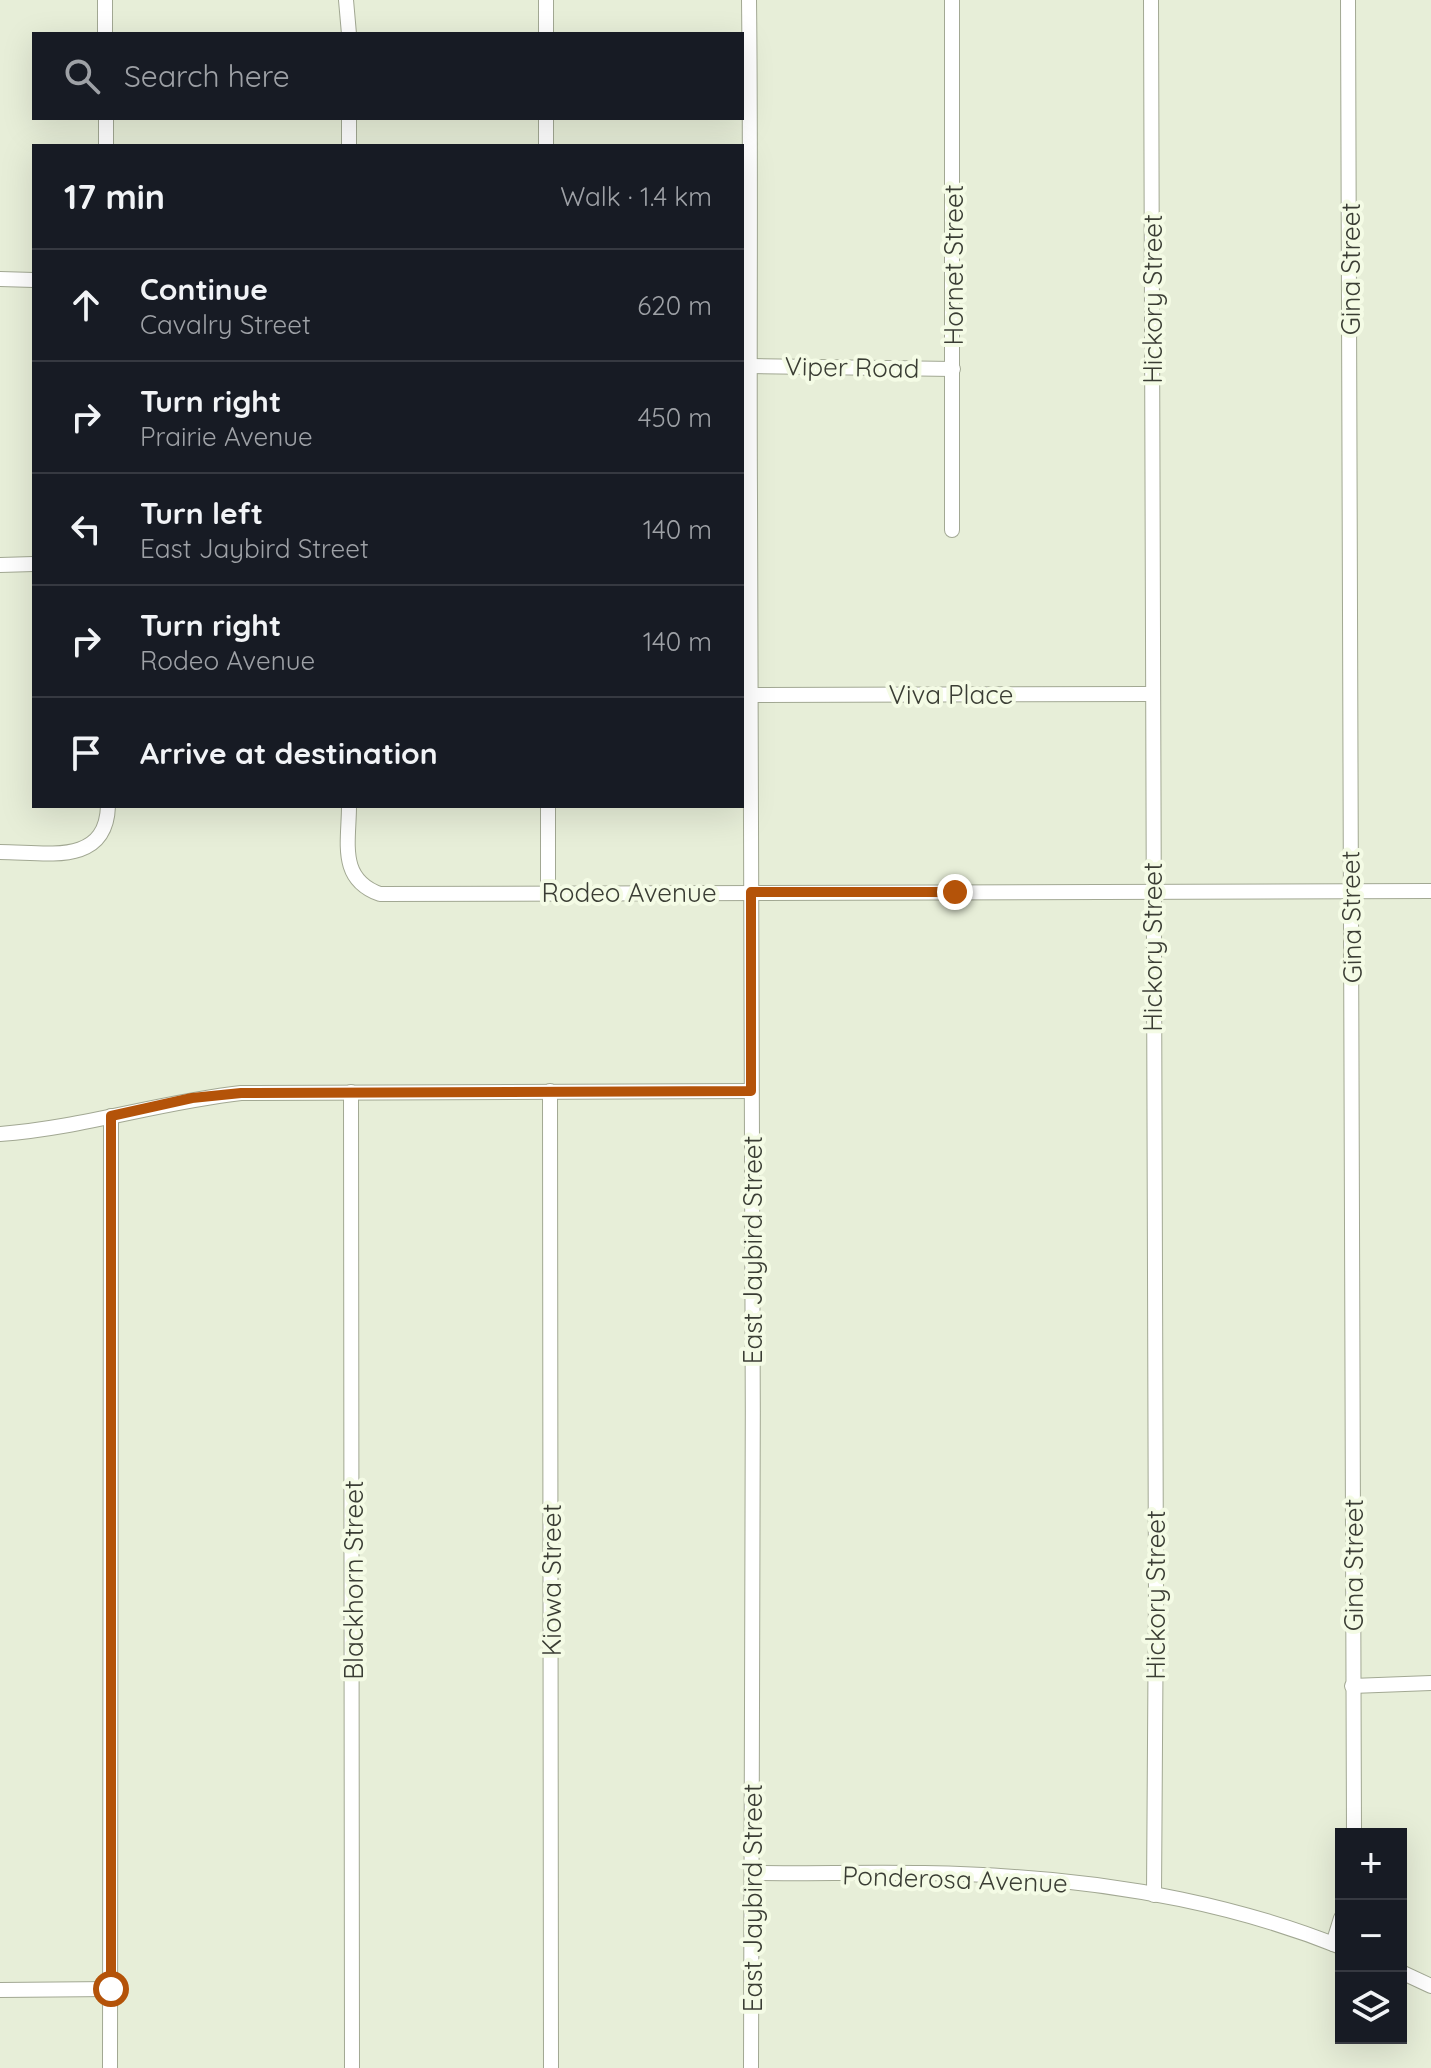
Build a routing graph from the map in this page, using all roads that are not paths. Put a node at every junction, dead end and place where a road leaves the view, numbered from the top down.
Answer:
1 (105, 0) edge
2 (346, 0) edge
3 (546, 0) edge
4 (749, 0) edge
5 (952, 0) edge
6 (1151, 0) edge
7 (1348, 0) edge
8 (105, 32) edge
9 (349, 32) edge
10 (546, 32) edge
11 (106, 120) edge
12 (349, 120) edge
13 (546, 120) edge
14 (106, 144) edge
15 (349, 144) edge
16 (546, 144) edge
17 (0, 279) edge
18 (32, 280) edge
19 (751, 366) junction
20 (953, 369) junction
21 (952, 530) dead end
22 (32, 564) edge
23 (0, 565) edge
24 (1152, 694) junction
25 (751, 695) junction
26 (108, 808) edge
27 (349, 808) edge
28 (548, 808) edge
29 (0, 852) edge
30 (1351, 891) junction
31 (1431, 891) edge
32 (751, 892) junction
33 (1152, 892) junction
34 (548, 893) junction
35 (550, 1091) junction
36 (751, 1091) junction
37 (351, 1092) junction
38 (111, 1116) junction
39 (0, 1134) edge
40 (1431, 1683) edge
41 (1352, 1686) junction
42 (1354, 1828) edge
43 (752, 1873) junction
44 (1154, 1895) junction
45 (1335, 1945) edge
46 (1407, 1975) edge
47 (1431, 1986) edge
48 (111, 1989) junction
49 (0, 1990) edge
50 (110, 2068) edge
51 (352, 2068) edge
52 (551, 2068) edge
53 (751, 2068) edge

1 - 8 street
2 - 9 street
3 - 10 street
4 - 19 street, East Jaybird Street
5 - 20 street, Hornet Street
6 - 24 street, Hickory Street
7 - 30 street, Gina Street
11 - 14 street
12 - 15 street
13 - 16 street
17 - 18 street
19 - 20 street, Viper Road
19 - 25 street, East Jaybird Street
20 - 21 street, Hornet Street
22 - 23 street
24 - 25 street, Viva Place
24 - 33 street, Hickory Street
25 - 32 street, East Jaybird Street
26 - 29 street
27 - 34 street, Rodeo Avenue
28 - 34 street
30 - 31 street, Rodeo Avenue
30 - 33 street, Rodeo Avenue
30 - 41 street, Gina Street
32 - 33 street, Rodeo Avenue
32 - 34 street, Rodeo Avenue
32 - 36 street, East Jaybird Street
33 - 44 street, Hickory Street
35 - 36 street
35 - 37 street
35 - 52 street, Kiowa Street
36 - 43 street, East Jaybird Street
37 - 38 street
37 - 51 street, Blackhorn Street
38 - 39 street
38 - 48 street
40 - 41 street
41 - 42 street, Gina Street
43 - 44 street, Ponderosa Avenue
43 - 53 street, East Jaybird Street
44 - 45 street, Ponderosa Avenue
46 - 47 street
48 - 49 street
48 - 50 street

